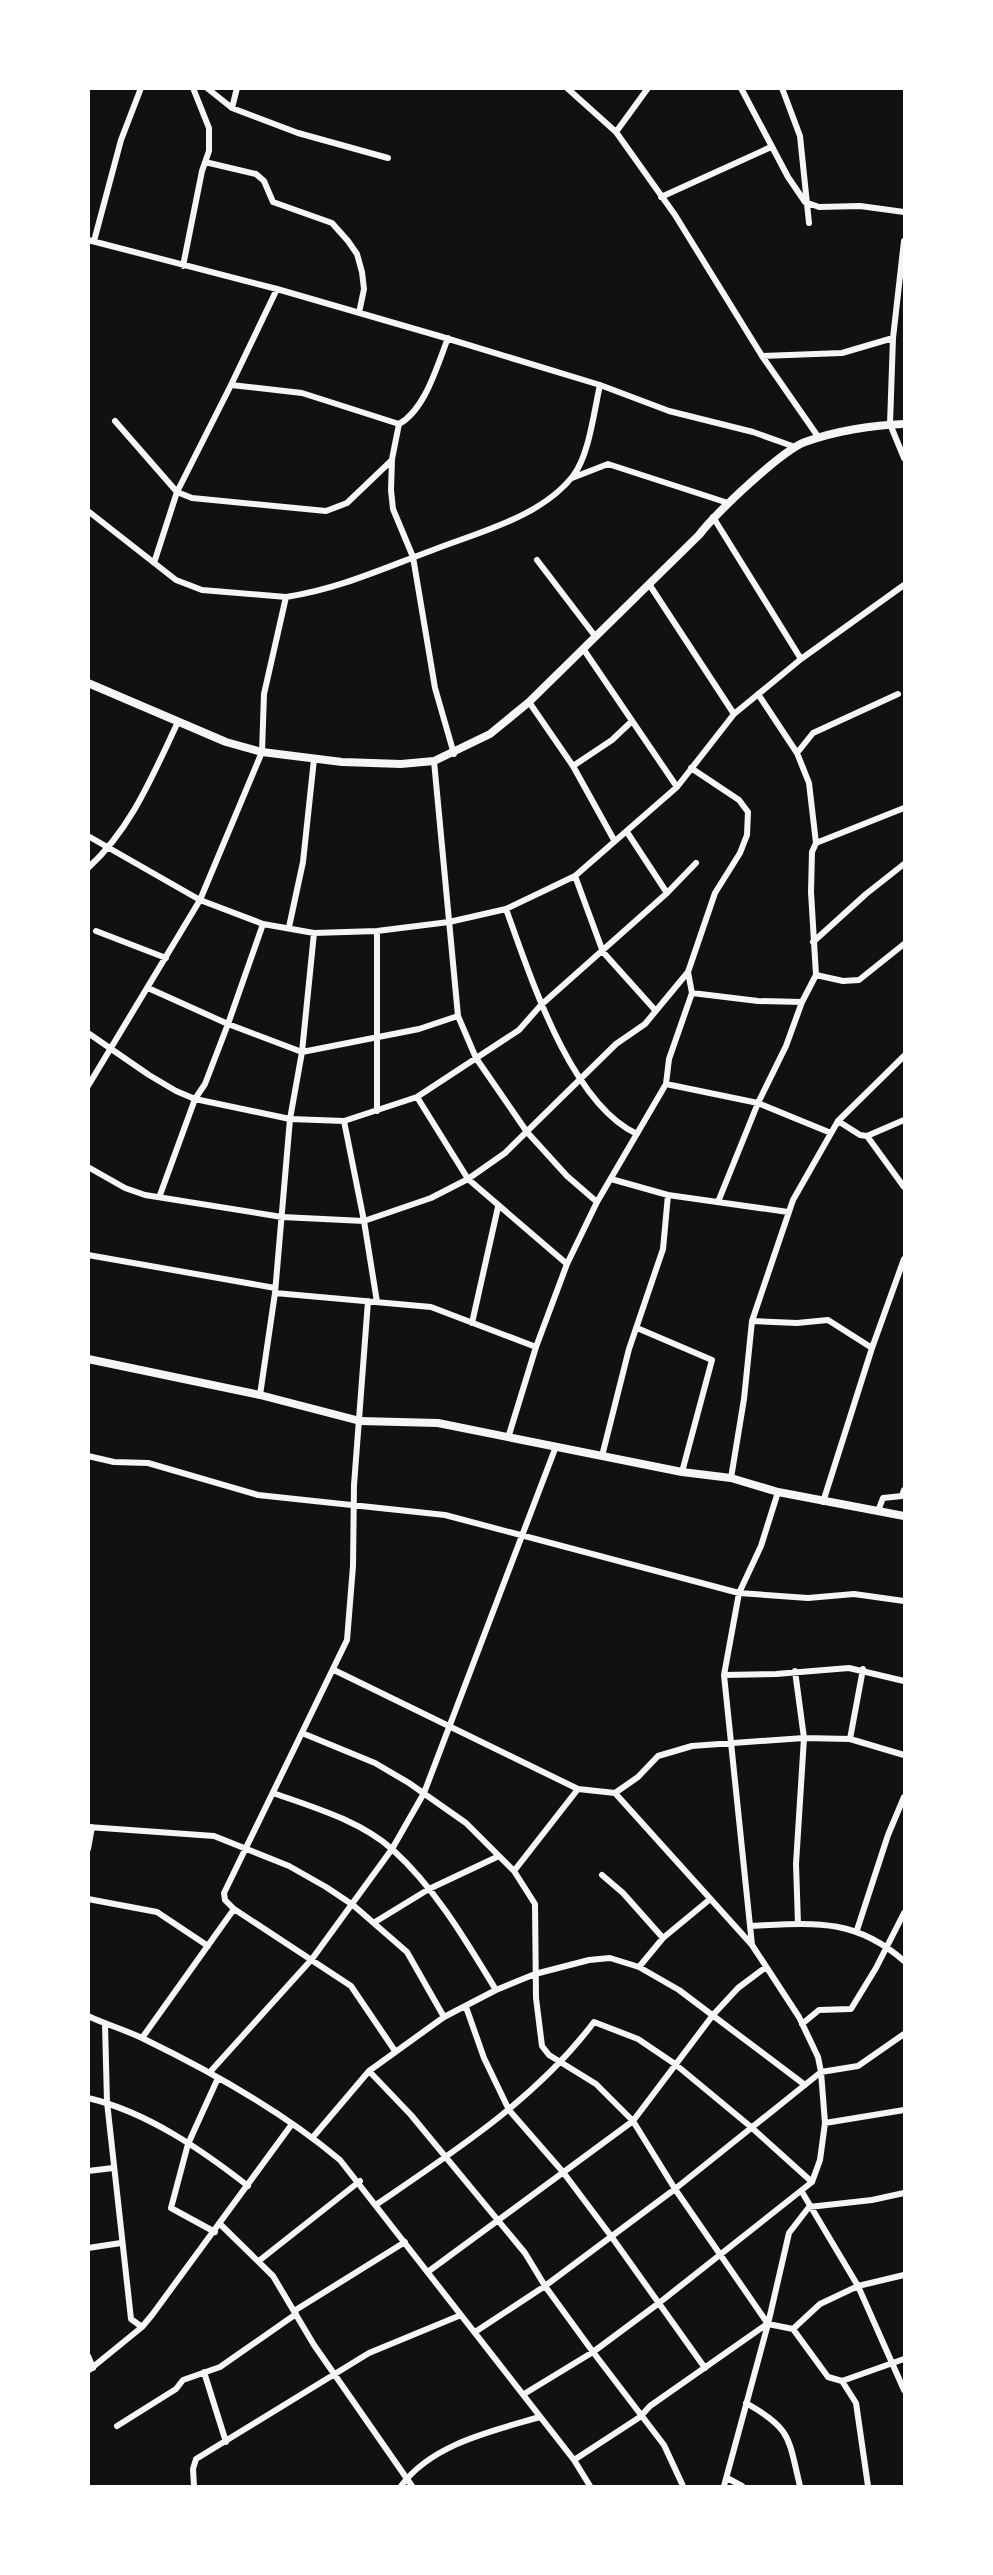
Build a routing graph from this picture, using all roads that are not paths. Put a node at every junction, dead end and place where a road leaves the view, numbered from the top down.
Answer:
1 (141, 88) edge
2 (193, 88) edge
3 (207, 88) edge
4 (237, 88) edge
5 (567, 88) edge
6 (648, 88) edge
7 (741, 88) edge
8 (782, 88) edge
9 (232, 108) junction
10 (615, 132) junction
11 (771, 147) junction
12 (388, 158) dead end
13 (205, 162) junction
14 (661, 196) junction
15 (805, 202) junction
16 (904, 212) edge
17 (808, 223) dead end
18 (91, 241) edge
19 (904, 241) edge
20 (183, 266) junction
21 (277, 289) junction
22 (901, 293) edge
23 (359, 313) junction
24 (448, 338) junction
25 (893, 338) junction
26 (762, 356) junction
27 (231, 385) junction
28 (600, 385) junction
29 (115, 421) dead end
30 (399, 424) junction
31 (890, 424) junction
32 (904, 424) edge
33 (819, 438) junction
34 (795, 447) junction
35 (904, 458) edge
36 (392, 459) junction
37 (572, 478) junction
38 (177, 492) junction
39 (728, 503) junction
40 (88, 511) edge
41 (713, 518) junction
42 (413, 557) junction
43 (537, 560) dead end
44 (154, 563) junction
45 (650, 584) junction
46 (904, 585) edge
47 (286, 597) junction
48 (595, 636) junction
49 (584, 650) junction
50 (801, 659) junction
51 (88, 683) edge
52 (758, 694) junction
53 (898, 694) dead end
54 (529, 702) junction
55 (734, 714) junction
56 (632, 721) junction
57 (178, 722) junction
58 (262, 752) junction
59 (796, 753) junction
60 (454, 754) junction
61 (314, 759) junction
62 (434, 761) junction
63 (573, 766) junction
64 (692, 768) junction
65 (677, 788) junction
66 (904, 808) edge
67 (627, 832) junction
68 (88, 836) edge
69 (614, 840) junction
70 (816, 843) junction
71 (111, 848) junction
72 (696, 863) dead end
73 (904, 864) edge
74 (88, 868) edge
75 (575, 876) junction
76 (668, 893) junction
77 (200, 900) junction
78 (506, 909) junction
79 (449, 922) junction
80 (263, 924) junction
81 (289, 927) junction
82 (96, 931) dead end
83 (377, 931) junction
84 (314, 933) junction
85 (813, 942) junction
86 (904, 944) edge
87 (603, 952) junction
88 (166, 958) junction
89 (688, 972) junction
90 (816, 975) junction
91 (148, 988) junction
92 (692, 993) junction
93 (802, 1002) junction
94 (541, 1005) junction
95 (655, 1010) junction
96 (458, 1016) junction
97 (228, 1024) junction
98 (88, 1033) edge
99 (378, 1038) junction
100 (112, 1050) junction
101 (302, 1052) junction
102 (904, 1056) edge
103 (476, 1058) junction
104 (580, 1079) junction
105 (666, 1084) junction
106 (88, 1086) edge
107 (417, 1097) junction
108 (195, 1099) junction
109 (758, 1103) junction
110 (377, 1111) junction
111 (290, 1119) junction
112 (904, 1120) edge
113 (344, 1121) junction
114 (838, 1121) junction
115 (527, 1132) junction
116 (831, 1133) junction
117 (637, 1134) junction
118 (867, 1136) junction
119 (88, 1167) edge
120 (468, 1179) junction
121 (611, 1179) junction
122 (904, 1187) edge
123 (668, 1195) junction
124 (160, 1196) junction
125 (597, 1202) junction
126 (718, 1202) junction
127 (498, 1207) junction
128 (788, 1212) junction
129 (282, 1217) junction
130 (364, 1221) junction
131 (88, 1255) edge
132 (904, 1259) edge
133 (567, 1264) junction
134 (275, 1291) junction
135 (368, 1301) junction
136 (377, 1302) junction
137 (752, 1321) junction
138 (472, 1323) junction
139 (637, 1328) junction
140 (536, 1347) junction
141 (872, 1348) junction
142 (88, 1359) edge
143 (260, 1395) junction
144 (360, 1421) junction
145 (508, 1438) junction
146 (555, 1449) junction
147 (88, 1456) edge
148 (602, 1456) junction
149 (682, 1472) junction
150 (731, 1478) junction
151 (904, 1490) edge
152 (778, 1492) junction
153 (824, 1502) junction
154 (354, 1504) junction
155 (878, 1511) junction
156 (904, 1516) edge
157 (520, 1537) junction
158 (739, 1593) junction
159 (904, 1601) edge
160 (863, 1669) junction
161 (334, 1670) junction
162 (795, 1671) junction
163 (724, 1675) junction
164 (904, 1681) edge
165 (450, 1727) junction
166 (302, 1733) junction
167 (804, 1738) junction
168 (850, 1739) junction
169 (731, 1744) junction
170 (904, 1755) edge
171 (578, 1789) junction
172 (273, 1793) junction
173 (424, 1793) junction
174 (615, 1793) junction
175 (904, 1797) edge
176 (90, 1827) edge
177 (248, 1848) junction
178 (88, 1849) edge
179 (392, 1849) junction
180 (500, 1856) junction
181 (514, 1871) junction
182 (602, 1875) dead end
183 (429, 1889) junction
184 (88, 1899) edge
185 (710, 1900) junction
186 (353, 1905) junction
187 (234, 1909) junction
188 (904, 1913) edge
189 (375, 1922) junction
190 (798, 1924) junction
191 (750, 1926) junction
192 (857, 1930) junction
193 (663, 1938) junction
194 (752, 1945) junction
195 (208, 1946) junction
196 (887, 1946) junction
197 (312, 1959) junction
198 (904, 1961) edge
199 (639, 1967) junction
200 (766, 1967) junction
201 (535, 1974) junction
202 (496, 1990) junction
203 (466, 2007) junction
204 (713, 2015) junction
205 (88, 2016) edge
206 (444, 2017) junction
207 (105, 2024) junction
208 (802, 2024) junction
209 (904, 2034) edge
210 (142, 2038) junction
211 (395, 2050) junction
212 (559, 2060) junction
213 (675, 2064) junction
214 (369, 2071) junction
215 (210, 2072) junction
216 (821, 2072) junction
217 (218, 2079) junction
218 (805, 2085) junction
219 (88, 2098) edge
220 (108, 2102) junction
221 (904, 2109) edge
222 (509, 2110) junction
223 (633, 2121) junction
224 (825, 2122) junction
225 (292, 2124) junction
226 (752, 2127) junction
227 (313, 2138) junction
228 (188, 2144) junction
229 (447, 2156) junction
230 (113, 2168) junction
231 (88, 2171) edge
232 (562, 2172) junction
233 (360, 2181) junction
234 (812, 2182) junction
235 (248, 2186) junction
236 (675, 2188) junction
237 (802, 2192) junction
238 (904, 2193) edge
239 (377, 2204) junction
240 (809, 2207) junction
241 (500, 2220) junction
242 (220, 2224) junction
243 (215, 2232) junction
244 (611, 2236) junction
245 (405, 2242) junction
246 (121, 2243) junction
247 (88, 2248) edge
248 (721, 2256) junction
249 (260, 2260) junction
250 (429, 2271) junction
251 (904, 2275) edge
252 (545, 2286) junction
253 (858, 2286) junction
254 (659, 2303) junction
255 (295, 2312) junction
256 (461, 2314) junction
257 (768, 2324) junction
258 (142, 2327) junction
259 (792, 2329) junction
260 (475, 2332) junction
261 (592, 2352) junction
262 (88, 2356) edge
263 (904, 2359) edge
264 (894, 2361) junction
265 (705, 2368) junction
266 (91, 2370) edge
267 (204, 2372) junction
268 (333, 2372) junction
269 (842, 2381) junction
270 (904, 2390) edge
271 (524, 2394) junction
272 (746, 2403) junction
273 (540, 2417) junction
274 (640, 2417) junction
275 (117, 2426) dead end
276 (226, 2442) junction
277 (574, 2460) junction
278 (407, 2478) junction
279 (727, 2478) junction
280 (194, 2487) edge
281 (401, 2487) edge
282 (412, 2487) edge
283 (590, 2487) edge
284 (683, 2487) edge
285 (724, 2487) edge
286 (742, 2487) edge
287 (800, 2487) edge
288 (868, 2487) edge

1 - 18 street
2 - 13 street
3 - 9 street
4 - 9 street
5 - 10 street
6 - 10 street
7 - 11 street
8 - 15 street
9 - 12 street
10 - 14 street
11 - 14 street
11 - 15 street
13 - 20 street
13 - 23 street
14 - 26 street
15 - 16 street
15 - 17 street
18 - 20 street
19 - 22 street
20 - 21 street
21 - 23 street
21 - 27 street
22 - 25 street
23 - 24 street
24 - 28 street
24 - 30 street
25 - 26 street
25 - 31 street
26 - 33 street
27 - 30 street
27 - 38 street
28 - 34 street
28 - 37 street
29 - 38 street
30 - 36 street
31 - 32 street
31 - 33 street
31 - 35 street
33 - 34 street
34 - 39 street
36 - 38 street
36 - 42 street
37 - 39 street
37 - 42 street
38 - 44 street
39 - 41 street
40 - 44 street
41 - 45 street
41 - 50 street
42 - 47 street
42 - 60 street
43 - 48 street
44 - 47 street
45 - 48 street
45 - 55 street
46 - 50 street
47 - 58 street
48 - 49 street
49 - 54 street
49 - 56 street
50 - 52 street
51 - 57 street
52 - 55 street
52 - 59 street
53 - 59 street
54 - 60 street
54 - 63 street
55 - 64 street
56 - 63 street
56 - 65 street
57 - 58 street
57 - 71 street
58 - 61 street
58 - 77 street
59 - 70 street
60 - 62 street
61 - 62 street
61 - 81 street
62 - 79 street
63 - 69 street
64 - 65 street
64 - 89 street
65 - 67 street
66 - 70 street
67 - 69 street
67 - 76 street
68 - 71 street
69 - 75 street
70 - 85 street
71 - 74 street
71 - 77 street
72 - 76 street
73 - 85 street
75 - 78 street
75 - 87 street
76 - 87 street
77 - 80 street
77 - 88 street
78 - 79 street
78 - 94 street
79 - 83 street
79 - 96 street
80 - 81 street
80 - 97 street
81 - 84 street
82 - 88 street
83 - 84 street
83 - 99 street
84 - 101 street
85 - 90 street
86 - 90 street
87 - 94 street
87 - 95 street
88 - 91 street
89 - 92 street
89 - 95 street
90 - 93 street
91 - 97 street
91 - 100 street
92 - 93 street
92 - 105 street
93 - 109 street
94 - 103 street
94 - 104 street
95 - 104 street
96 - 99 street
96 - 103 street
97 - 101 street
97 - 108 street
98 - 100 street
99 - 101 street
99 - 110 street
100 - 106 street
100 - 108 street
101 - 111 street
102 - 114 street
103 - 107 street
103 - 115 street
104 - 115 street
104 - 117 street
105 - 109 street
105 - 117 street
107 - 110 street
107 - 120 street
108 - 111 street
108 - 124 street
109 - 116 street
109 - 126 street
110 - 113 street
111 - 113 street
111 - 129 street
112 - 118 street
113 - 130 street
114 - 116 street
114 - 118 street
115 - 120 street
115 - 125 street
116 - 128 street
117 - 121 street
118 - 122 street
119 - 124 street
120 - 127 street
120 - 130 street
121 - 123 street
121 - 125 street
123 - 126 street
123 - 139 street
124 - 129 street
125 - 133 street
126 - 128 street
127 - 133 street
127 - 138 street
128 - 137 street
129 - 130 street
129 - 134 street
130 - 136 street
131 - 134 street
132 - 141 street
133 - 140 street
134 - 135 street
134 - 143 street
135 - 136 street
135 - 144 street
136 - 138 street
137 - 141 street
137 - 150 street
138 - 140 street
139 - 148 street
139 - 149 street
140 - 145 street
141 - 153 street
142 - 143 street
143 - 144 street
144 - 145 street
144 - 154 street
145 - 146 street
146 - 148 street
146 - 157 street
147 - 154 street
148 - 149 street
149 - 150 street
150 - 152 street
151 - 155 street
152 - 153 street
152 - 158 street
153 - 155 street
154 - 157 street
154 - 161 street
155 - 156 street
157 - 158 street
157 - 165 street
158 - 159 street
158 - 163 street
160 - 162 street
160 - 164 street
160 - 168 street
161 - 165 street
161 - 166 street
162 - 163 street
162 - 167 street
163 - 169 street
165 - 171 street
165 - 173 street
166 - 172 street
166 - 173 street
167 - 168 street
167 - 169 street
167 - 190 street
168 - 170 street
169 - 174 street
169 - 191 street
171 - 174 street
171 - 181 street
172 - 177 street
172 - 179 street
173 - 179 street
173 - 180 street
174 - 185 street
175 - 192 street
176 - 177 street
176 - 178 street
177 - 186 street
177 - 187 street
179 - 183 street
179 - 186 street
180 - 181 street
180 - 183 street
181 - 201 street
182 - 193 street
183 - 189 street
183 - 202 street
184 - 195 street
185 - 193 street
185 - 194 street
186 - 189 street
186 - 197 street
187 - 195 street
187 - 197 street
188 - 196 street
189 - 206 street
190 - 191 street
190 - 192 street
191 - 194 street
192 - 196 street
193 - 199 street
194 - 200 street
195 - 210 street
196 - 198 street
196 - 208 street
197 - 211 street
197 - 215 street
199 - 201 street
199 - 204 street
200 - 204 street
200 - 208 street
201 - 202 street
201 - 212 street
202 - 203 street
203 - 206 street
203 - 222 street
204 - 213 street
204 - 218 street
205 - 207 street
206 - 211 street
207 - 210 street
207 - 220 street
208 - 216 street
209 - 216 street
210 - 215 street
211 - 214 street
212 - 213 street
212 - 222 street
212 - 223 street
213 - 223 street
213 - 226 street
214 - 227 street
214 - 229 street
215 - 217 street
216 - 218 street
216 - 224 street
217 - 225 street
217 - 228 street
218 - 226 street
219 - 220 street
220 - 228 street
220 - 230 street
221 - 224 street
222 - 229 street
222 - 232 street
223 - 232 street
223 - 236 street
224 - 234 street
225 - 227 street
225 - 235 street
226 - 234 street
226 - 236 street
227 - 233 street
228 - 235 street
228 - 243 street
229 - 239 street
229 - 241 street
230 - 231 street
230 - 246 street
232 - 241 street
232 - 244 street
233 - 239 street
233 - 249 street
234 - 237 street
235 - 242 street
236 - 244 street
236 - 248 street
237 - 240 street
237 - 248 street
238 - 240 street
239 - 245 street
240 - 253 street
240 - 257 street
241 - 250 street
241 - 252 street
242 - 243 street
242 - 249 street
243 - 258 street
244 - 252 street
244 - 254 street
245 - 250 street
245 - 255 street
246 - 247 street
246 - 258 street
248 - 254 street
248 - 257 street
249 - 255 street
250 - 256 street
251 - 253 street
252 - 260 street
252 - 261 street
253 - 259 street
253 - 264 street
254 - 261 street
254 - 265 street
255 - 267 street
255 - 268 street
256 - 260 street
256 - 268 street
257 - 259 street
257 - 265 street
257 - 272 street
258 - 266 street
259 - 269 street
260 - 271 street
261 - 271 street
261 - 274 street
262 - 266 street
263 - 264 street
264 - 269 street
264 - 270 street
265 - 274 street
267 - 275 street
267 - 276 street
268 - 276 street
268 - 278 street
269 - 288 street
271 - 273 street
272 - 279 street
272 - 287 street
273 - 277 street
273 - 278 street
274 - 277 street
274 - 284 street
276 - 280 street
277 - 283 street
278 - 281 street
278 - 282 street
279 - 285 street
279 - 286 street

